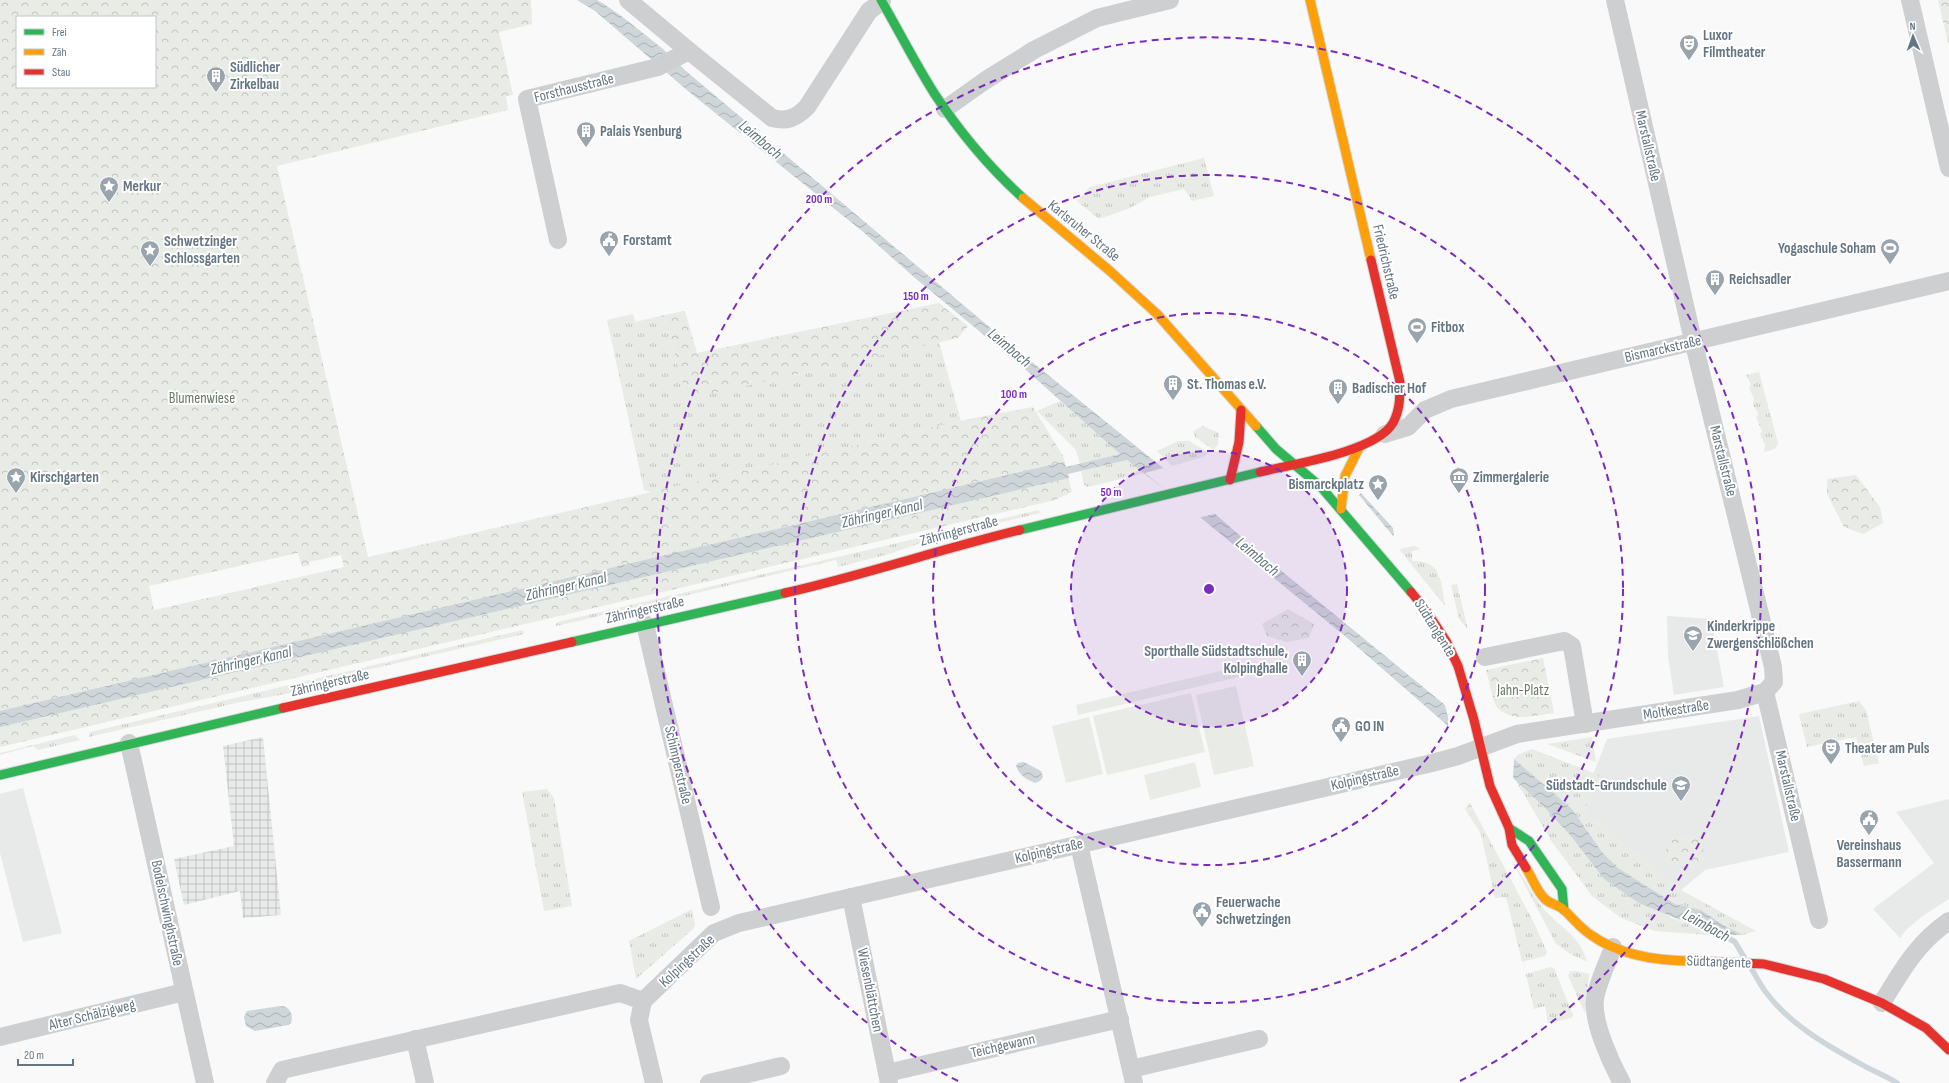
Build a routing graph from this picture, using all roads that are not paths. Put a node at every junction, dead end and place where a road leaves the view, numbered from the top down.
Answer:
1 (628, 0) edge
2 (1170, 0) edge
3 (1310, 0) edge
4 (1615, 0) edge
5 (1910, 0) edge
6 (881, 1) edge
7 (682, 55) junction
8 (945, 108) junction
9 (1949, 168) edge
10 (558, 240) dead end
11 (1949, 280) edge
12 (1694, 342) junction
13 (1241, 410) junction
14 (1385, 434) junction
15 (1359, 448) junction
16 (1295, 465) junction
17 (1230, 480) junction
18 (1341, 509) junction
19 (645, 624) junction
20 (1485, 657) dead end
21 (1765, 692) junction
22 (1586, 724) junction
23 (129, 743) junction
24 (1480, 748) junction
25 (0, 775) edge
26 (1509, 828) junction
27 (1079, 845) junction
28 (851, 897) junction
29 (711, 907) dead end
30 (1564, 910) junction
31 (1819, 920) dead end
32 (1949, 921) edge
33 (1613, 947) junction
34 (184, 992) junction
35 (643, 1001) junction
36 (1882, 1003) junction
37 (1120, 1019) junction
38 (0, 1037) edge
39 (415, 1039) junction
40 (1259, 1039) dead end
41 (1949, 1050) edge
42 (781, 1066) dead end
43 (1133, 1076) edge
44 (888, 1078) edge
45 (205, 1083) edge
46 (275, 1083) edge
47 (425, 1083) edge
48 (654, 1083) edge
49 (709, 1083) edge
50 (1622, 1083) edge

1 - 7 street
2 - 8 street
3 - 14 main road, Friedrichstraße
4 - 12 street, Marstallstraße
5 - 9 street
6 - 7 street
6 - 8 main road, Karlsruher Straße
7 - 10 street, Forsthausstraße
8 - 13 main road, Karlsruher Straße
11 - 12 street, Bismarckstraße
12 - 14 street, Bismarckstraße
12 - 21 street, Marstallstraße
13 - 16 main road, Karlsruher Straße
13 - 17 main road
14 - 15 main road, Friedrichstraße
15 - 16 main road, Friedrichstraße
15 - 18 main road
16 - 17 main road, Zähringerstraße
16 - 18 main road, Südtangente
17 - 19 main road, Zähringerstraße
18 - 24 main road, Südtangente
19 - 23 main road, Zähringerstraße
19 - 29 street, Schimperstraße
20 - 22 street
21 - 22 street, Moltkestraße
21 - 31 street, Marstallstraße
22 - 24 street, Moltkestraße
23 - 25 main road, Zähringerstraße
23 - 34 street, Bodelschwinghstraße
24 - 26 main road, Südtangente
24 - 27 street, Kolpingstraße
26 - 30 main road, Südtangente
26 - 30 main road
27 - 28 street, Kolpingstraße
27 - 37 street
28 - 35 street, Kolpingstraße
28 - 44 street, Wiesenblättchen
30 - 33 main road, Südtangente
32 - 36 street
33 - 36 main road, Südtangente
33 - 50 street
34 - 38 street, Alter Schälzigweg
34 - 45 street, Bodelschwinghstraße
35 - 39 street
35 - 48 street
36 - 41 main road, Südtangente
37 - 43 street
37 - 44 street, Teichgewann
39 - 46 street
39 - 47 street
40 - 43 street
42 - 49 street

